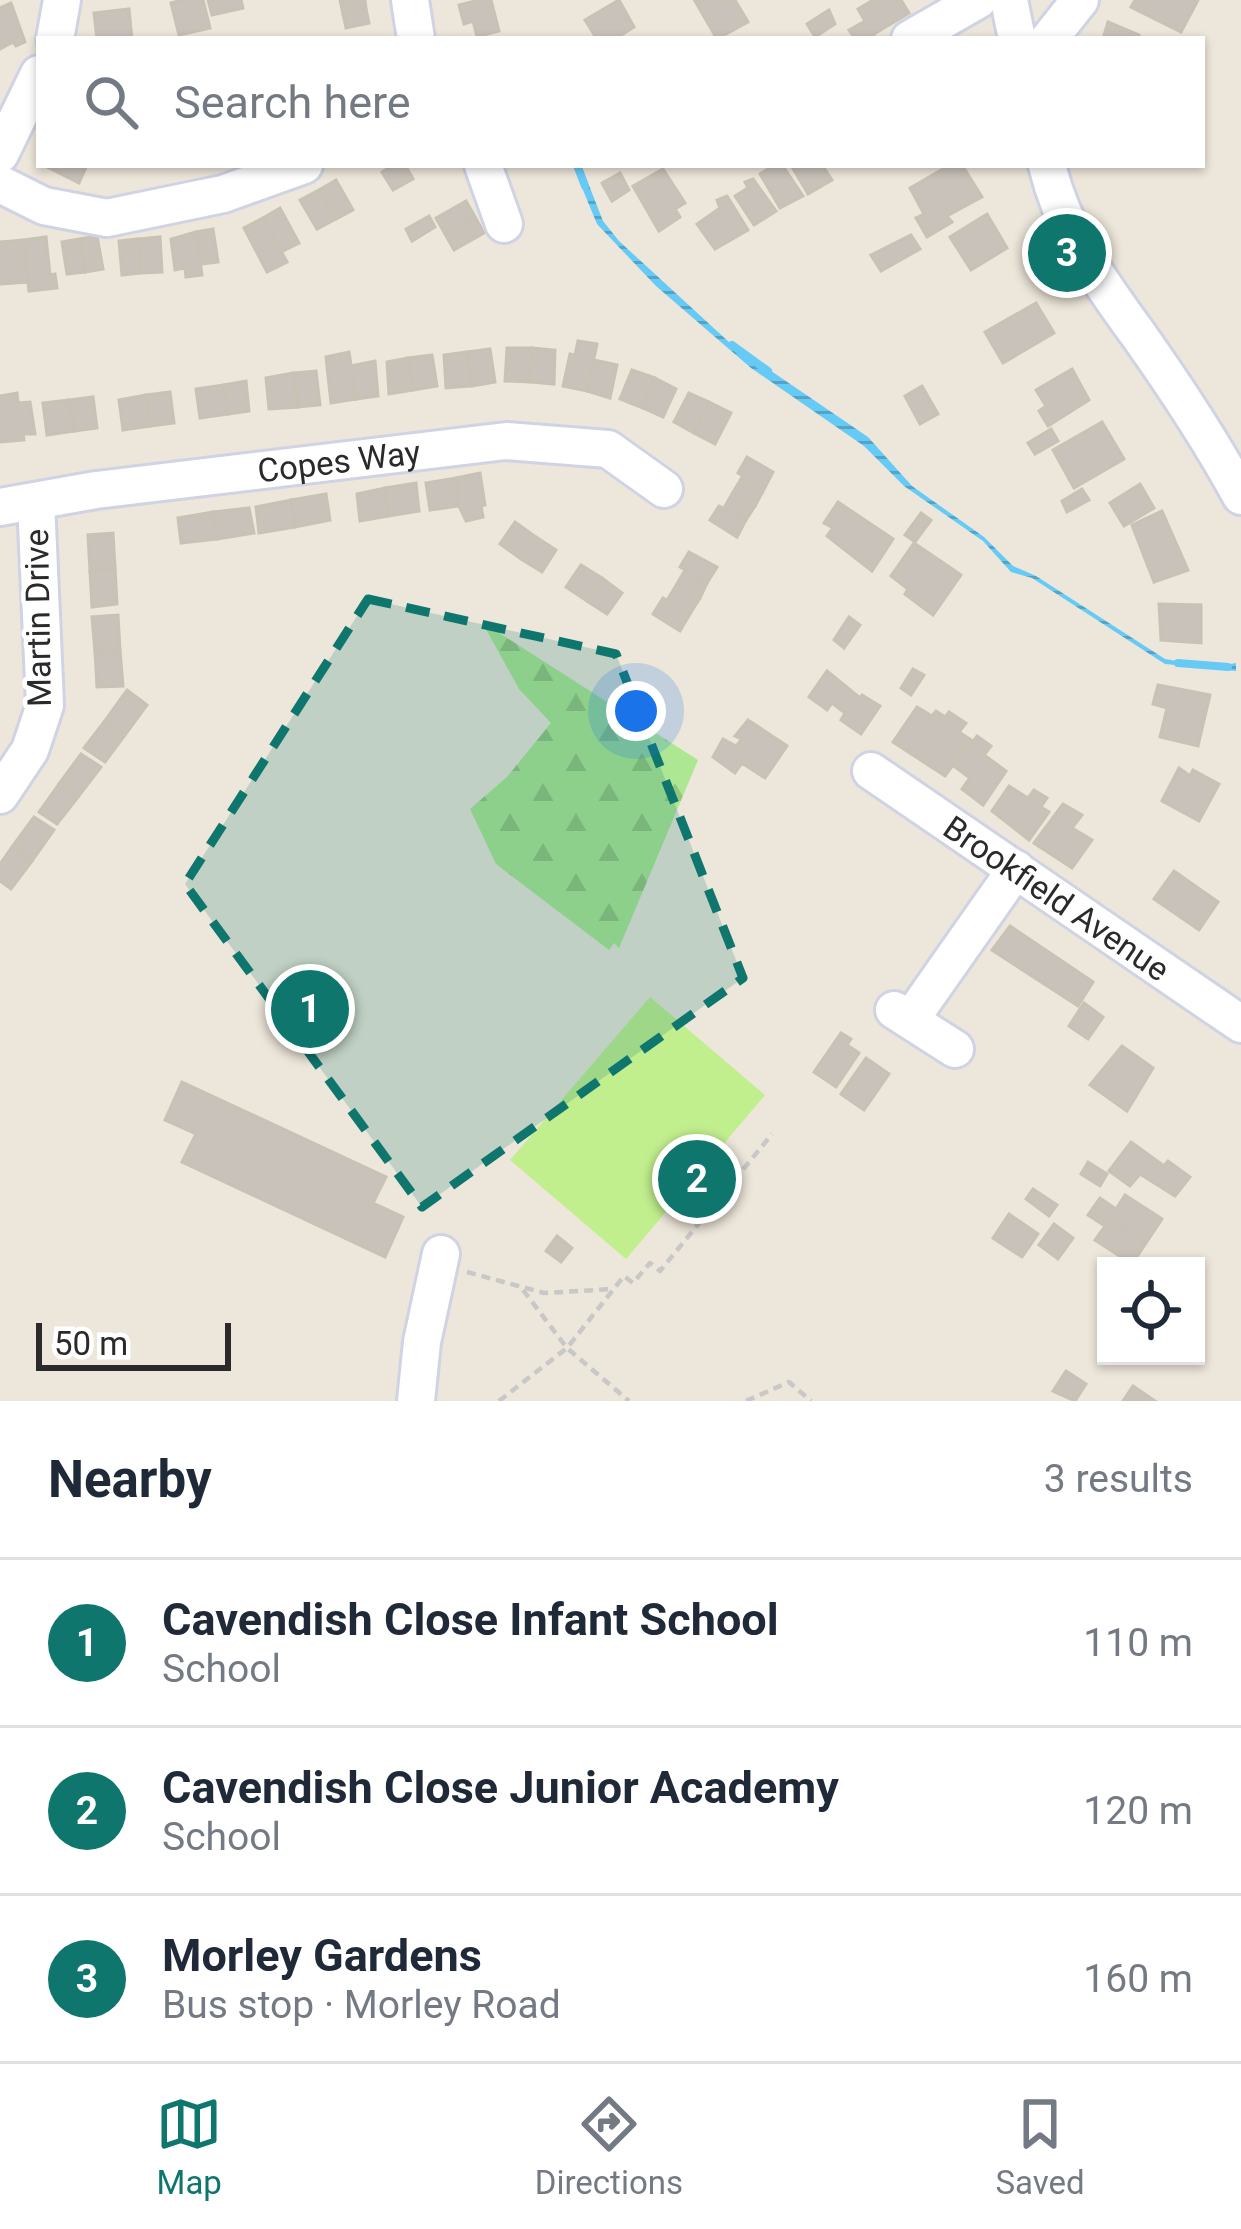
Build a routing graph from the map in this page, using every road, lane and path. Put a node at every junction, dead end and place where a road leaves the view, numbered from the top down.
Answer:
1 (62, 0) edge
2 (410, 0) edge
3 (978, 0) edge
4 (1009, 0) edge
5 (1080, 0) edge
6 (56, 36) edge
7 (416, 36) edge
8 (915, 36) edge
9 (1016, 36) edge
10 (1051, 36) edge
11 (36, 80) edge
12 (0, 154) edge
13 (296, 168) edge
14 (484, 168) edge
15 (1048, 168) edge
16 (0, 184) edge
17 (504, 224) dead end
18 (1235, 472) edge
19 (664, 489) dead end
20 (18, 504) edge
21 (871, 771) dead end
22 (0, 795) edge
23 (1016, 869) junction
24 (1241, 1024) edge
25 (955, 1049) dead end
26 (772, 1134) dead end
27 (440, 1258) joint
28 (614, 1288) junction
29 (523, 1289) junction
30 (567, 1348) junction
31 (416, 1401) edge
32 (499, 1401) edge
33 (629, 1401) edge
34 (746, 1401) edge
35 (811, 1401) edge

1 - 6 street
2 - 7 street
3 - 8 street
4 - 9 street
5 - 10 street
11 - 12 street
13 - 16 street
14 - 17 street
15 - 18 street
19 - 20 street, Copes Way
20 - 22 street, Martin Drive
21 - 23 street, Brookfield Avenue
23 - 24 street, Brookfield Avenue
23 - 25 street
26 - 28 path
27 - 29 path
27 - 31 street
28 - 29 path
28 - 30 path
29 - 30 path
30 - 32 path
30 - 33 path
34 - 35 path

